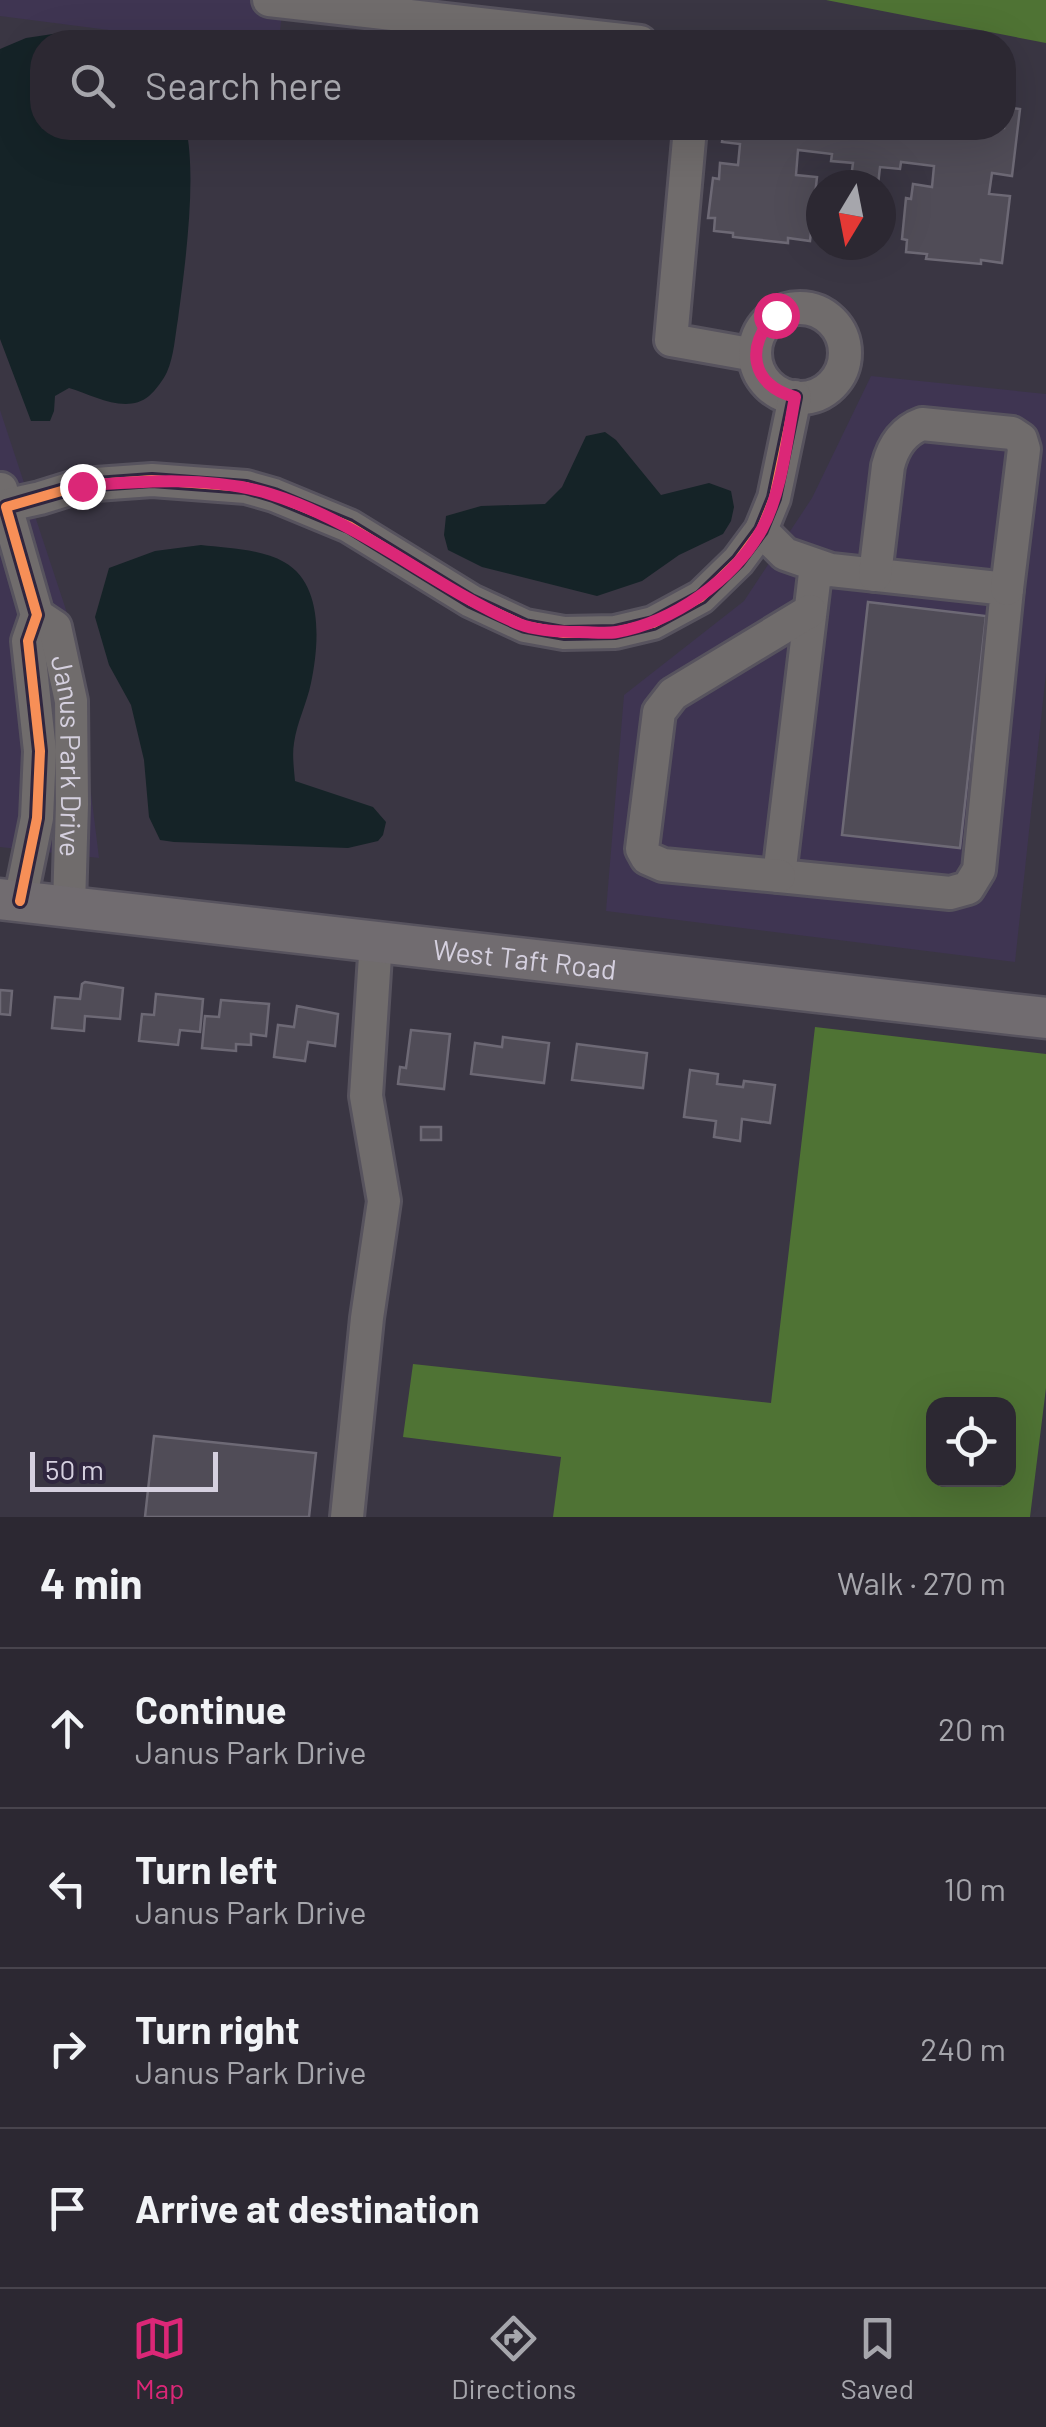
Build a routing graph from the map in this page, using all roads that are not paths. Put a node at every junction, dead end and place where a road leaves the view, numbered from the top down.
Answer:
1 (270, 0) edge
2 (534, 30) edge
3 (689, 140) edge
4 (756, 355) junction
5 (795, 397) junction
6 (2, 500) edge
7 (762, 530) junction
8 (816, 565) junction
9 (875, 575) junction
10 (1007, 589) junction
11 (810, 610) junction
12 (37, 614) junction
13 (779, 876) junction
14 (10, 900) edge
15 (69, 906) junction
16 (376, 940) junction
17 (1046, 1018) edge
18 (347, 1517) edge

1 - 2 street
3 - 4 street
4 - 5 street
4 - 5 street
5 - 7 street, Janus Park Drive
6 - 7 street, Janus Park Drive
6 - 12 street, Janus Park Drive
7 - 8 street
8 - 9 street
8 - 11 street
9 - 10 street
9 - 10 street
10 - 13 street
11 - 13 street
11 - 13 street
12 - 14 street, Janus Park Drive
12 - 15 street, Janus Park Drive
14 - 15 main road, West Taft Road
15 - 16 main road, West Taft Road
16 - 17 main road, West Taft Road
16 - 18 street

